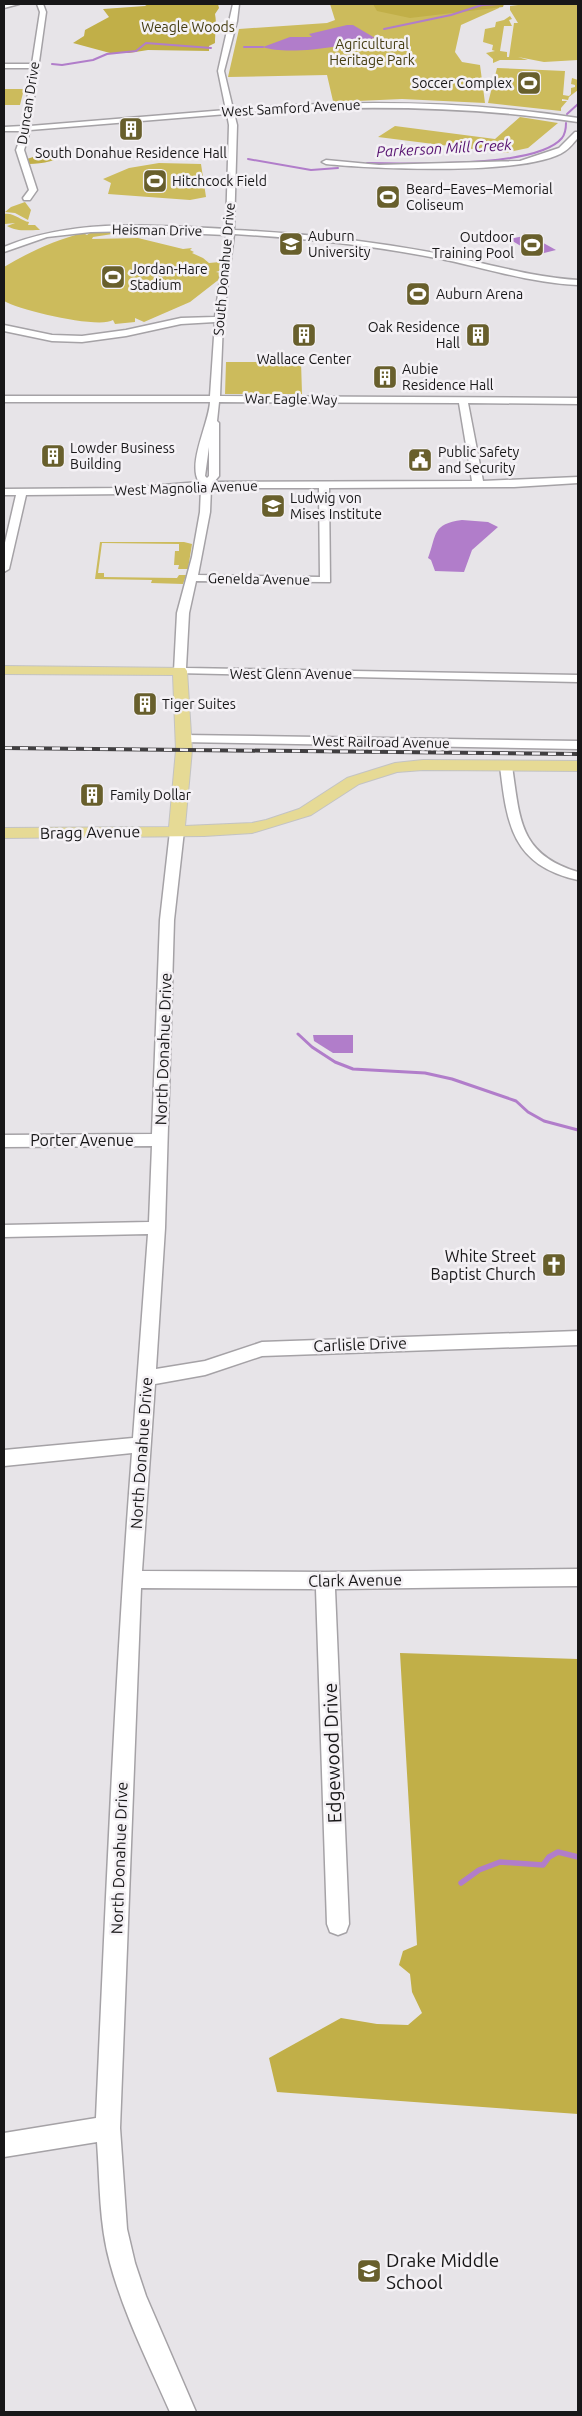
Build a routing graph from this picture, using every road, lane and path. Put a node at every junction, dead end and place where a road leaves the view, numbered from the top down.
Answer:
1 (16, 4) edge
2 (40, 4) edge
3 (236, 4) edge
4 (4, 6) edge
5 (4, 66) edge
6 (34, 66) junction
7 (230, 111) junction
8 (578, 120) edge
9 (4, 129) edge
10 (26, 129) junction
11 (578, 134) edge
12 (326, 162) dead end
13 (27, 198) dead end
14 (230, 231) junction
15 (4, 250) edge
16 (578, 283) edge
17 (219, 319) junction
18 (4, 328) edge
19 (174, 398) junction
20 (215, 398) junction
21 (4, 399) edge
22 (463, 401) junction
23 (578, 401) edge
24 (213, 416) junction
25 (578, 480) edge
26 (478, 484) junction
27 (206, 485) junction
28 (324, 485) junction
29 (4, 492) edge
30 (22, 492) junction
31 (4, 569) edge
32 (192, 578) junction
33 (4, 670) edge
34 (180, 671) junction
35 (578, 679) edge
36 (184, 739) junction
37 (578, 745) edge
38 (506, 766) junction
39 (578, 766) edge
40 (177, 831) junction
41 (4, 833) edge
42 (578, 876) edge
43 (160, 1140) junction
44 (4, 1141) edge
45 (157, 1228) junction
46 (4, 1231) edge
47 (578, 1338) edge
48 (146, 1378) junction
49 (141, 1445) junction
50 (4, 1458) edge
51 (578, 1577) edge
52 (132, 1579) junction
53 (325, 1581) junction
54 (338, 1924) dead end
55 (108, 2128) junction
56 (4, 2145) edge
57 (183, 2412) edge

1 - 4 street
2 - 6 street, Duncan Drive
3 - 7 street, South Donahue Drive
5 - 6 street
6 - 10 street, Duncan Drive
7 - 8 street, West Samford Avenue
7 - 10 street, West Samford Avenue
7 - 14 street, South Donahue Drive
9 - 10 street, West Samford Avenue
10 - 13 street, Duncan Drive
11 - 12 street
14 - 15 street, Heisman Drive
14 - 16 street, Heisman Drive
14 - 17 street, South Donahue Drive
17 - 18 street
17 - 20 street, South Donahue Drive
19 - 20 street, War Eagle Way
19 - 21 street, War Eagle Way
19 - 24 street
20 - 22 street, War Eagle Way
20 - 24 street, South Donahue Drive
22 - 23 street, War Eagle Way
22 - 26 street
24 - 27 street, South Donahue Drive
25 - 26 street, West Magnolia Avenue
26 - 28 street, West Magnolia Avenue
27 - 28 street, West Magnolia Avenue
27 - 30 street, West Magnolia Avenue
27 - 32 street, North Donahue Drive
28 - 32 street, Genelda Avenue
29 - 30 street, West Magnolia Avenue
30 - 31 street
32 - 34 street, North Donahue Drive
33 - 34 main road, West Glenn Avenue
34 - 35 street, West Glenn Avenue
34 - 36 main road, North Donahue Drive
36 - 37 street, West Railroad Avenue
36 - 40 main road, North Donahue Drive
38 - 39 main road, Bragg Avenue
38 - 40 main road, Bragg Avenue
38 - 42 street
40 - 41 main road, Bragg Avenue
40 - 43 street, North Donahue Drive
43 - 44 street, Porter Avenue
43 - 45 street, North Donahue Drive
45 - 46 street
45 - 48 street, North Donahue Drive
47 - 48 street, Carlisle Drive
48 - 49 street, North Donahue Drive
49 - 50 street
49 - 52 street, North Donahue Drive
51 - 53 street, Clark Avenue
52 - 53 street, Clark Avenue
52 - 55 street, North Donahue Drive
53 - 54 street, Edgewood Drive
55 - 56 street
55 - 57 street, North Donahue Drive

